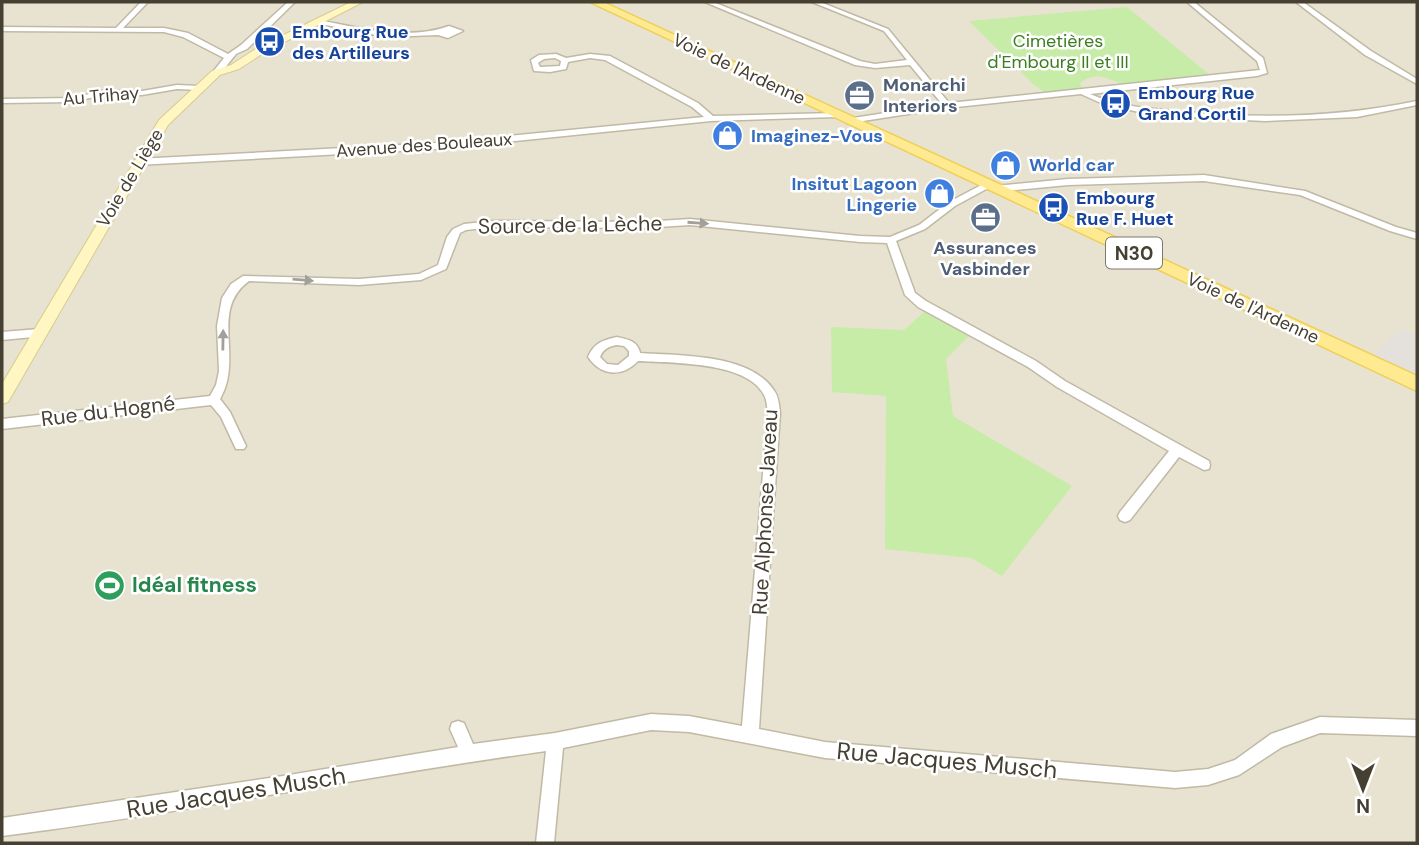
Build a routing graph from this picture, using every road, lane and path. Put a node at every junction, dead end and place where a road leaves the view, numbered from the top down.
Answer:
1 (145, 2) edge
2 (292, 2) edge
3 (358, 2) edge
4 (595, 2) edge
5 (708, 2) edge
6 (815, 2) edge
7 (1190, 2) edge
8 (1299, 2) edge
9 (318, 22) junction
10 (119, 28) junction
11 (2, 29) edge
12 (438, 33) dead end
13 (228, 57) junction
14 (565, 60) dead end
15 (913, 62) junction
16 (216, 73) junction
17 (1417, 82) edge
18 (200, 88) junction
19 (1085, 93) junction
20 (2, 101) edge
21 (1417, 103) edge
22 (947, 107) junction
23 (843, 118) junction
24 (710, 119) junction
25 (137, 162) junction
26 (992, 187) junction
27 (1417, 236) edge
28 (891, 240) junction
29 (39, 333) junction
30 (2, 336) edge
31 (635, 357) dead end
32 (1417, 384) edge
33 (2, 398) edge
34 (214, 400) junction
35 (2, 424) edge
36 (240, 446) dead end
37 (1176, 450) junction
38 (1204, 465) dead end
39 (1125, 516) dead end
40 (1417, 728) edge
41 (458, 729) dead end
42 (750, 734) junction
43 (555, 741) junction
44 (469, 753) junction
45 (2, 827) edge
46 (545, 843) edge

1 - 10 street
2 - 13 street
3 - 9 street, Voie de Liège
4 - 23 main road, Voie de l'Ardenne / N30
5 - 15 street
6 - 15 street
7 - 19 street, Avenue des Bouleaux
8 - 17 street
9 - 12 street
9 - 16 street, Voie de Liège
10 - 11 street
10 - 13 street
13 - 16 street
14 - 24 street
15 - 22 street
16 - 18 street, Voie de Liège
18 - 20 street, Au Trihay
18 - 25 street, Voie de Liège
19 - 21 street
19 - 22 street, Avenue des Bouleaux
22 - 23 street, Avenue des Bouleaux
23 - 24 street, Avenue des Bouleaux
23 - 26 main road, Voie de l'Ardenne / N30
24 - 25 street, Avenue des Bouleaux
25 - 29 street, Voie de Liège
26 - 27 street
26 - 28 street, Source de la Lèche
26 - 32 main road, Voie de l'Ardenne / N30
34 -> 28 street, Source de la Lèche
28 - 37 street
29 - 30 street
29 - 33 street, Voie de Liège
31 - 42 street, Rue Alphonse Javeau
34 - 35 street, Rue du Hogné
34 - 36 street
37 - 38 street
37 - 39 street
40 - 42 street, Rue Jacques Musch
41 - 44 street
42 - 43 street, Rue Jacques Musch
43 - 44 street, Rue Jacques Musch
43 - 46 street
44 - 45 street, Rue Jacques Musch

